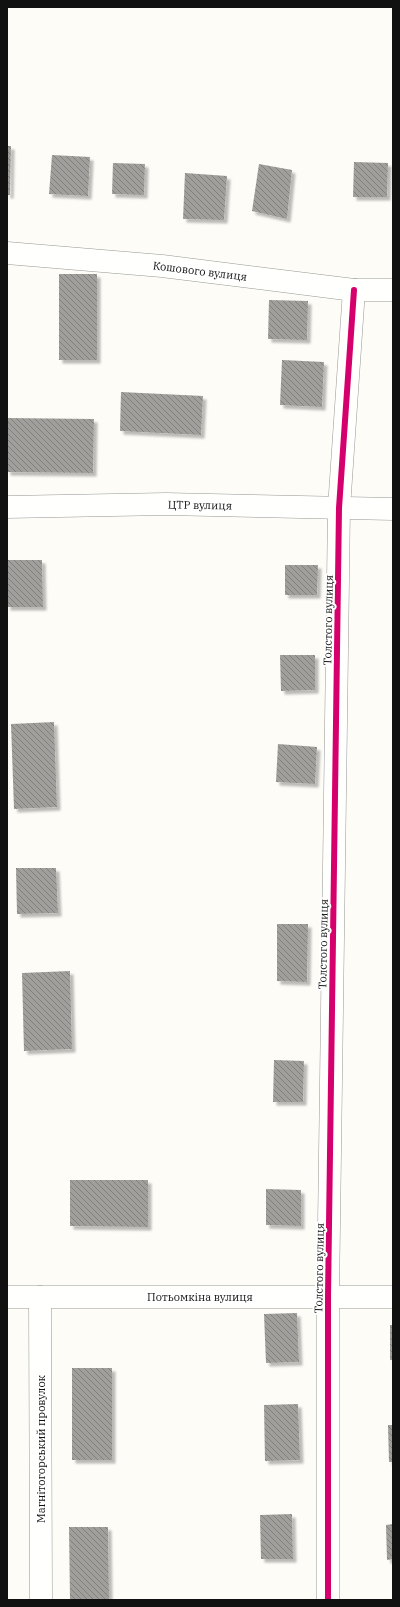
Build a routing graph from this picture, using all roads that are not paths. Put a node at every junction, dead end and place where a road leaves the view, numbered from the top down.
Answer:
1 (7, 254) edge
2 (354, 290) junction
3 (393, 290) edge
4 (7, 507) edge
5 (340, 508) junction
6 (393, 509) edge
7 (7, 1297) edge
8 (40, 1297) junction
9 (328, 1297) junction
10 (393, 1298) edge
11 (41, 1600) edge
12 (328, 1600) edge

1 - 2 street, Кошового вулиця
2 - 3 street, Кошового вулиця
2 - 5 street, Толстого вулиця
4 - 5 street, ЦТР вулиця
5 - 6 street, ЦТР вулиця
5 - 9 street, Толстого вулиця
7 - 8 street, Потьомкіна вулиця
8 - 9 street, Потьомкіна вулиця
8 - 11 street, Магнітогорський провулок
9 - 10 street, Потьомкіна вулиця
9 - 12 street, Толстого вулиця

